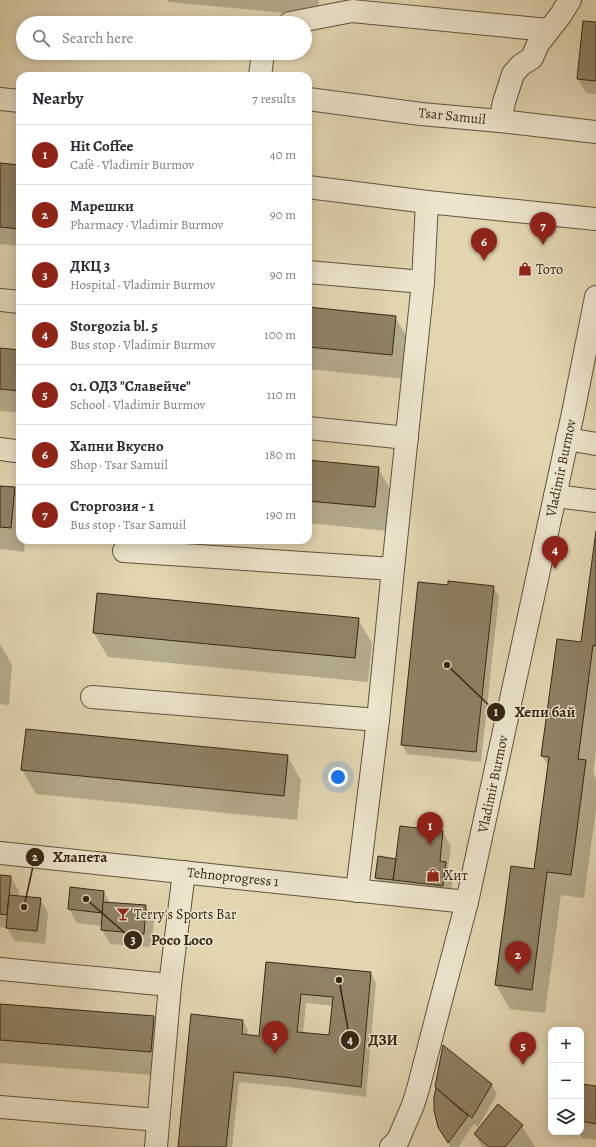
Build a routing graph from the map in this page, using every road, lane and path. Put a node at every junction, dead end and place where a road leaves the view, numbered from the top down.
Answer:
1 (570, 0) edge
2 (352, 6) edge
3 (312, 17) edge
4 (548, 30) junction
5 (262, 60) edge
6 (261, 72) edge
7 (0, 99) edge
8 (312, 99) edge
9 (16, 101) edge
10 (500, 121) junction
11 (596, 132) edge
12 (312, 188) edge
13 (427, 202) junction
14 (596, 219) edge
15 (312, 272) edge
16 (423, 282) junction
17 (596, 297) edge
18 (0, 300) edge
19 (16, 302) edge
20 (593, 331) edge
21 (312, 428) edge
22 (406, 438) junction
23 (567, 440) junction
24 (596, 444) edge
25 (555, 496) junction
26 (596, 501) edge
27 (124, 551) dead end
28 (393, 570) junction
29 (92, 697) dead end
30 (378, 720) junction
31 (0, 853) edge
32 (184, 872) junction
33 (356, 890) junction
34 (467, 902) junction
35 (0, 969) edge
36 (170, 985) junction
37 (0, 1107) edge
38 (158, 1120) junction
39 (400, 1145) edge
40 (156, 1147) edge

1 - 4 street
2 - 3 street
2 - 4 street
4 - 10 street
5 - 6 street
7 - 9 street
8 - 10 street, Tsar Samuil
10 - 11 street, Tsar Samuil
12 - 13 street
13 - 14 street
13 - 16 street
15 - 16 street
16 - 22 street
17 - 20 street, Vladimir Burmov
18 - 19 street
20 - 23 street, Vladimir Burmov
21 - 22 street
22 - 28 street
23 - 24 street
23 - 25 street, Vladimir Burmov
25 - 26 street
25 - 34 street, Vladimir Burmov
27 - 28 street
28 - 30 street
29 - 30 street
30 - 33 street
31 - 32 street, Tehnoprogress 1
32 - 33 street, Tehnoprogress 1
32 - 36 street
33 - 34 street, Tehnoprogress 1
34 - 39 street, Vladimir Burmov
35 - 36 street
36 - 38 street
37 - 38 street
38 - 40 street

